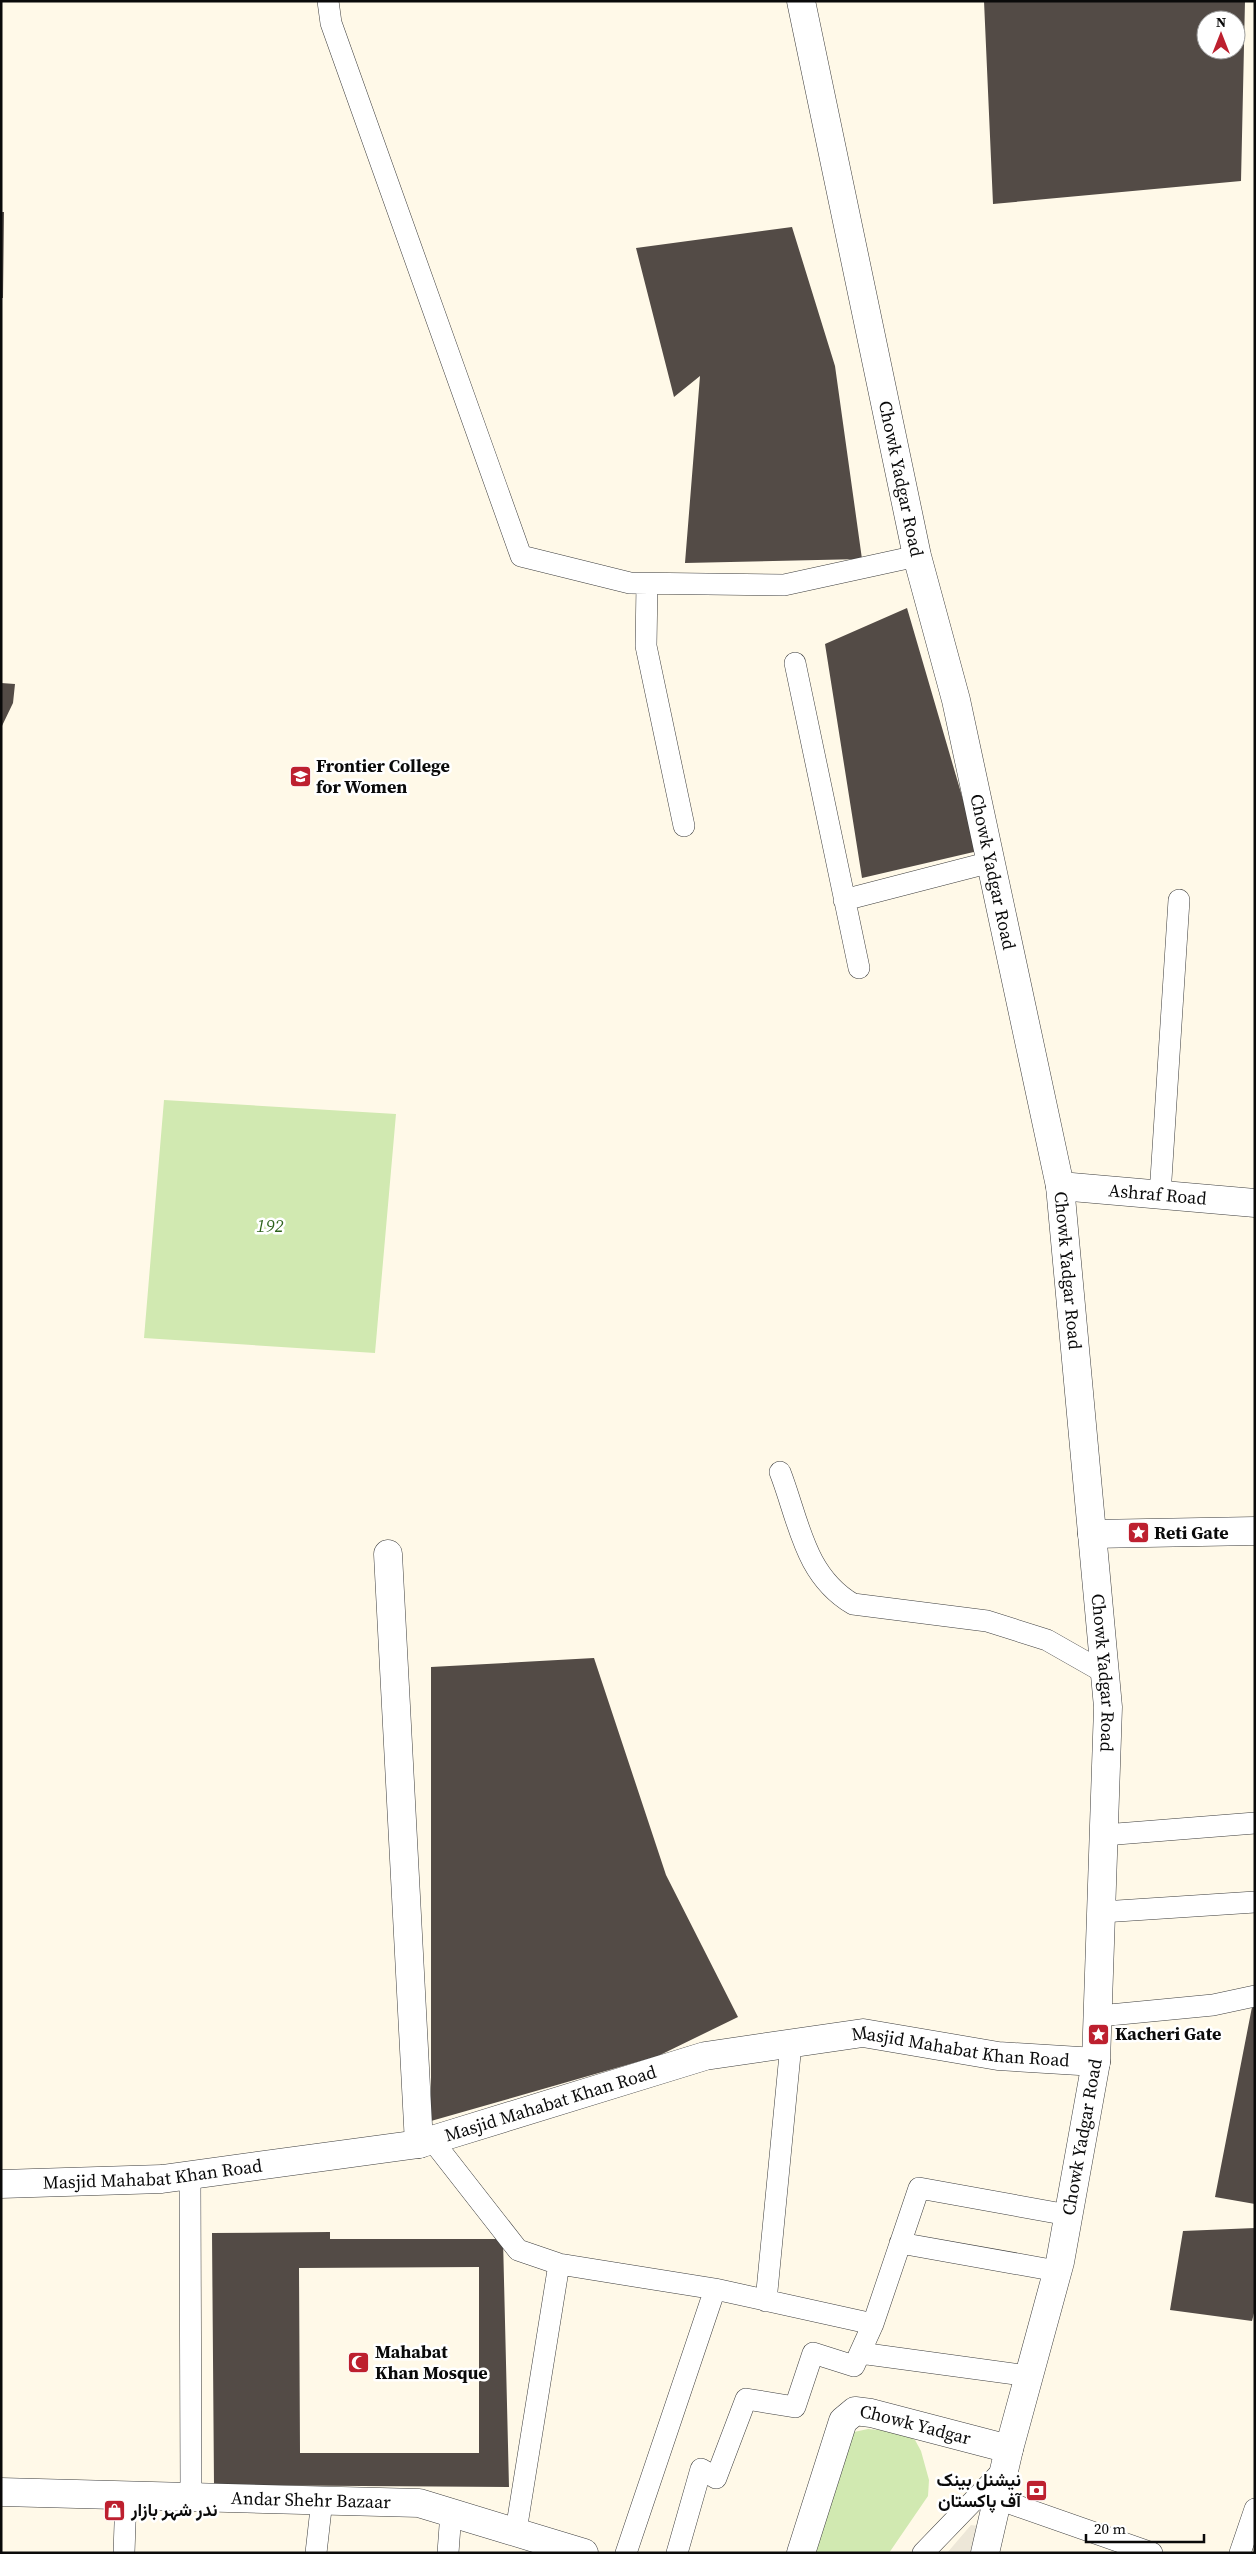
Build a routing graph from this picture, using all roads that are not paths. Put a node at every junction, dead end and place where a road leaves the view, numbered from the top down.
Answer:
1 (328, 1) edge
2 (801, 1) edge
3 (917, 556) junction
4 (646, 584) junction
5 (795, 664) dead end
6 (684, 826) dead end
7 (991, 862) junction
8 (844, 900) junction
9 (1179, 900) dead end
10 (859, 968) dead end
11 (1060, 1186) junction
12 (1160, 1195) junction
13 (1255, 1203) edge
14 (780, 1472) dead end
15 (1255, 1531) edge
16 (1092, 1534) junction
17 (388, 1554) dead end
18 (1105, 1673) junction
19 (1255, 1823) edge
20 (1104, 1835) junction
21 (1255, 1902) edge
22 (1102, 1912) junction
23 (1255, 1996) edge
24 (1100, 2016) junction
25 (791, 2044) junction
26 (1096, 2062) junction
27 (425, 2142) junction
28 (190, 2175) junction
29 (1, 2184) edge
30 (1068, 2214) junction
31 (900, 2243) junction
32 (559, 2264) junction
33 (1058, 2272) junction
34 (715, 2289) junction
35 (766, 2301) junction
36 (873, 2324) junction
37 (860, 2353) junction
38 (1029, 2376) junction
39 (1007, 2459) junction
40 (1, 2492) edge
41 (126, 2495) junction
42 (191, 2496) junction
43 (998, 2499) junction
44 (322, 2500) junction
45 (1255, 2509) edge
46 (452, 2512) junction
47 (516, 2531) junction
48 (124, 2553) edge
49 (316, 2553) edge
50 (448, 2553) edge
51 (584, 2553) edge
52 (626, 2553) edge
53 (677, 2553) edge
54 (801, 2553) edge
55 (923, 2553) edge
56 (985, 2553) edge
57 (1152, 2553) edge
58 (1240, 2553) edge

1 - 4 lane
2 - 3 street, Chowk Yadgar Road
3 - 4 lane
3 - 7 street, Chowk Yadgar Road
4 - 6 lane
5 - 8 lane
7 - 8 lane
7 - 11 street, Chowk Yadgar Road
8 - 10 lane
9 - 12 lane
11 - 12 street, Ashraf Road
11 - 16 street, Chowk Yadgar Road
12 - 13 street, Ashraf Road
14 - 18 lane
15 - 16 street
16 - 18 street, Chowk Yadgar Road
17 - 27 street
18 - 20 street, Chowk Yadgar Road
19 - 20 lane
20 - 22 street, Chowk Yadgar Road
21 - 22 lane
22 - 24 street, Chowk Yadgar Road
23 - 24 lane
24 - 26 street, Chowk Yadgar Road
25 - 26 street, Masjid Mahabat Khan Road
25 - 27 street, Masjid Mahabat Khan Road
25 - 35 lane
26 - 30 street, Chowk Yadgar Road
27 - 28 street, Masjid Mahabat Khan Road
27 - 32 lane
28 - 29 street, Masjid Mahabat Khan Road
28 - 42 lane
30 - 31 lane
30 - 33 street, Chowk Yadgar Road
31 - 33 lane
31 - 36 lane
32 - 34 lane
32 - 47 lane
33 - 38 street, Chowk Yadgar Road
34 - 35 lane
34 - 52 lane
35 - 36 lane
36 - 37 lane
37 - 38 lane
37 - 53 lane
38 - 39 street, Chowk Yadgar Road
39 - 43 street, Chowk Yadgar Road
39 - 54 street, Chowk Yadgar
39 - 55 lane
40 - 41 street, Andar Shehr Bazaar
41 - 42 street, Andar Shehr Bazaar
41 - 48 lane
42 - 44 street, Andar Shehr Bazaar
43 - 56 street, Chowk Yadgar Road
43 - 57 lane
44 - 46 street, Andar Shehr Bazaar
44 - 49 lane
45 - 58 lane
46 - 47 street, Andar Shehr Bazaar
46 - 50 lane
47 - 51 street, Andar Shehr Bazaar

